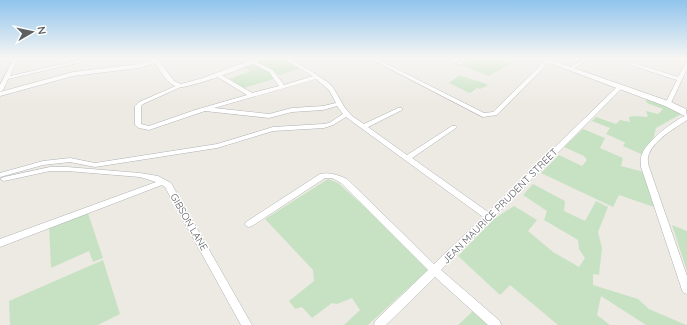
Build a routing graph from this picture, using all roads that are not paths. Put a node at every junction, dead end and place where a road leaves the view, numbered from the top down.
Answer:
1 (8, 73) edge
2 (28, 73) edge
3 (80, 73) edge
4 (165, 73) edge
5 (223, 73) edge
6 (273, 73) edge
7 (310, 73) edge
8 (400, 73) edge
9 (531, 73) edge
10 (581, 73) edge
11 (661, 73) edge
12 (683, 73) edge
13 (218, 75) junction
14 (316, 77) junction
15 (6, 78) junction
16 (680, 79) junction
17 (180, 86) junction
18 (282, 86) junction
19 (620, 87) junction
20 (0, 90) edge
21 (0, 94) edge
22 (251, 96) junction
23 (338, 104) junction
24 (668, 104) junction
25 (678, 108) junction
26 (203, 109) junction
27 (400, 109) dead end
28 (687, 111) edge
29 (347, 114) junction
30 (687, 116) edge
31 (363, 127) junction
32 (454, 127) dead end
33 (407, 158) junction
34 (0, 175) edge
35 (0, 180) edge
36 (162, 182) junction
37 (489, 217) junction
38 (249, 224) dead end
39 (0, 243) edge
40 (435, 270) junction
41 (687, 290) edge
42 (248, 325) edge
43 (379, 325) edge
44 (496, 325) edge

1 - 15 street
2 - 15 street
3 - 21 street
4 - 17 street
5 - 13 street
6 - 18 street
7 - 14 street
8 - 9 street
10 - 19 street
11 - 16 street
12 - 16 street
13 - 17 street
13 - 22 street
14 - 18 street
14 - 23 street
15 - 20 street
16 - 24 street
17 - 26 street
18 - 22 street
19 - 24 street
19 - 37 street, JEAN MAURICE PRUDENT STREET
22 - 26 street
23 - 26 street
23 - 29 street
24 - 25 street
25 - 28 street
25 - 30 street
27 - 31 street
29 - 31 street
29 - 34 street
30 - 41 street
31 - 33 street
32 - 33 street
33 - 37 street
35 - 36 street
36 - 39 street
36 - 42 street, GIBSON LANE
37 - 40 street, JEAN MAURICE PRUDENT STREET
38 - 40 street
40 - 43 street, JEAN MAURICE PRUDENT STREET
40 - 44 street

